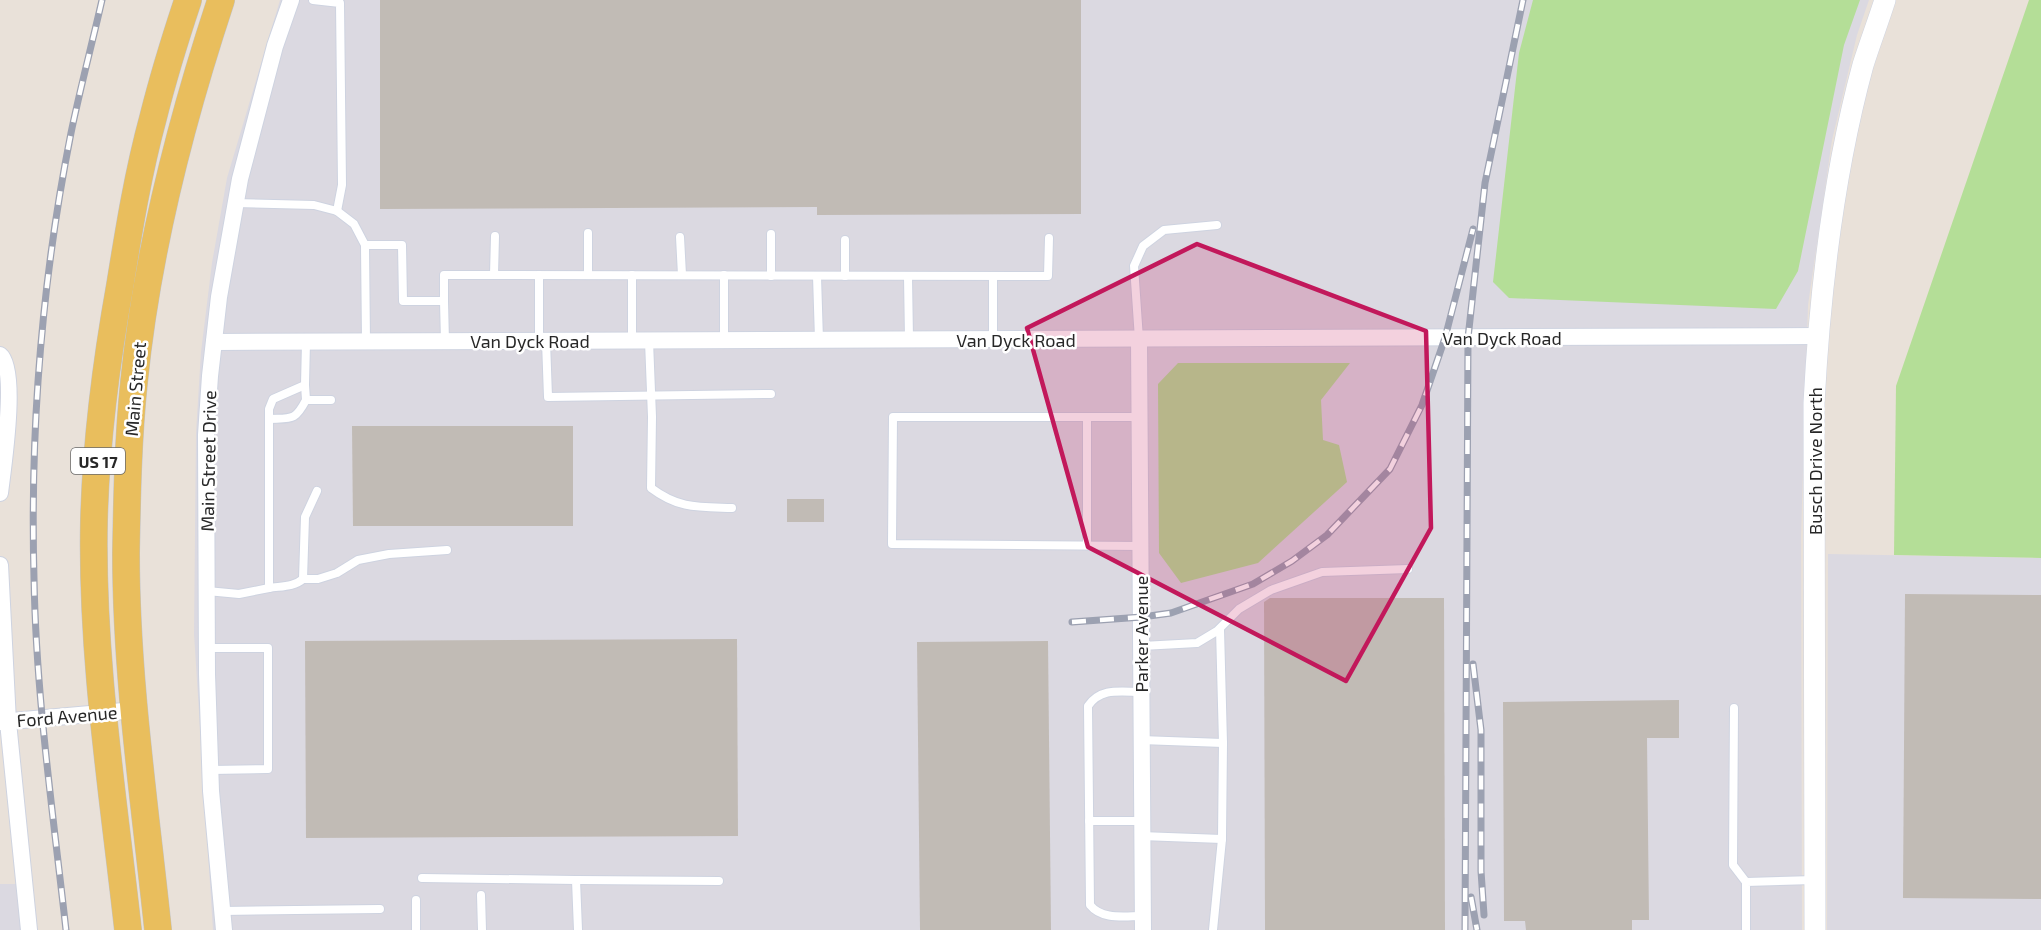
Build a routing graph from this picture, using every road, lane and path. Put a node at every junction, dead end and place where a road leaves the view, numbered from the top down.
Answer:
1 (188, 0) edge
2 (221, 0) edge
3 (291, 0) edge
4 (313, 0) edge
5 (1885, 0) edge
6 (235, 203) junction
7 (338, 211) junction
8 (1217, 225) dead end
9 (588, 233) dead end
10 (771, 234) dead end
11 (495, 236) dead end
12 (680, 237) dead end
13 (1049, 238) dead end
14 (845, 240) dead end
15 (365, 245) junction
16 (494, 274) junction
17 (540, 275) junction
18 (588, 275) junction
19 (632, 275) junction
20 (682, 275) junction
21 (724, 275) junction
22 (771, 276) junction
23 (817, 276) junction
24 (845, 276) junction
25 (908, 276) junction
26 (993, 276) junction
27 (444, 301) junction
28 (1818, 336) junction
29 (1139, 339) junction
30 (724, 340) junction
31 (819, 340) junction
32 (909, 340) junction
33 (993, 340) junction
34 (543, 341) junction
35 (632, 341) junction
36 (649, 341) junction
37 (214, 342) junction
38 (306, 342) junction
39 (366, 342) junction
40 (445, 342) junction
41 (3, 359) edge
42 (305, 385) junction
43 (771, 394) dead end
44 (651, 396) junction
45 (306, 400) junction
46 (331, 400) dead end
47 (1086, 417) junction
48 (1140, 417) junction
49 (269, 419) junction
50 (316, 491) dead end
51 (0, 493) edge
52 (732, 508) dead end
53 (1087, 545) junction
54 (1141, 546) junction
55 (447, 550) dead end
56 (0, 565) edge
57 (1408, 569) dead end
58 (303, 579) junction
59 (269, 588) junction
60 (207, 591) junction
61 (1220, 628) junction
62 (1142, 646) junction
63 (207, 648) junction
64 (1142, 692) junction
65 (1734, 708) dead end
66 (135, 710) junction
67 (104, 713) junction
68 (4, 722) edge
69 (1142, 740) junction
70 (1224, 742) junction
71 (211, 770) junction
72 (1089, 821) junction
73 (1141, 829) junction
74 (1222, 839) junction
75 (422, 878) dead end
76 (576, 880) junction
77 (1815, 880) junction
78 (719, 881) dead end
79 (1746, 882) junction
80 (481, 894) dead end
81 (416, 900) dead end
82 (380, 909) dead end
83 (222, 911) junction
84 (1143, 923) edge
85 (29, 930) edge
86 (128, 930) edge
87 (158, 930) edge
88 (224, 930) edge
89 (416, 930) edge
90 (482, 930) edge
91 (578, 930) edge
92 (1213, 930) edge
93 (1746, 930) edge
94 (1815, 930) edge

1 - 67 main road, Main Street / US 17
2 - 66 main road, Main Street / US 17
3 - 6 street, Main Street Drive
4 - 7 lane
5 - 28 street, Busch Drive North
6 - 7 lane
6 - 37 street, Main Street Drive
7 - 15 lane
8 - 29 lane
9 - 18 lane
10 - 22 lane
11 - 16 lane
12 - 20 lane
13 - 26 lane
14 - 24 lane
15 - 27 lane
15 - 39 lane
16 - 17 lane
16 - 27 lane
17 - 18 lane
17 - 34 lane
18 - 19 lane
19 - 20 lane
19 - 35 lane
20 - 21 lane
21 - 22 lane
21 - 30 lane
22 - 23 lane
23 - 24 lane
23 - 31 lane
24 - 25 lane
25 - 26 lane
25 - 32 lane
26 - 33 lane
27 - 40 lane
28 - 29 street, Van Dyck Road
28 - 77 street, Busch Drive North
29 - 33 street, Van Dyck Road
29 - 48 street, Parker Avenue
30 - 31 street, Van Dyck Road
30 - 36 street, Van Dyck Road
31 - 32 street, Van Dyck Road
32 - 33 street, Van Dyck Road
34 - 35 street, Van Dyck Road
34 - 40 street, Van Dyck Road
34 - 44 lane
35 - 36 street, Van Dyck Road
36 - 44 lane
37 - 38 street, Van Dyck Road
37 - 60 street, Main Street Drive
38 - 39 street, Van Dyck Road
38 - 42 lane
39 - 40 street, Van Dyck Road
41 - 51 street
42 - 45 lane
42 - 49 lane
43 - 44 lane
44 - 52 lane
45 - 46 lane
45 - 49 lane
47 - 48 lane
47 - 53 lane
47 - 53 lane
48 - 54 street, Parker Avenue
49 - 59 lane
50 - 58 lane
53 - 54 lane
54 - 62 street, Parker Avenue
55 - 58 lane
56 - 68 street
57 - 61 lane
58 - 59 lane
59 - 60 lane
60 - 63 street, Main Street Drive
61 - 62 lane
61 - 70 lane
62 - 64 street, Parker Avenue
63 - 71 street, Main Street Drive
63 - 71 lane
64 - 69 street, Parker Avenue
64 - 72 lane
65 - 79 lane
66 - 67 street, Ford Avenue
66 - 87 main road, Main Street / US 17
67 - 68 street, Ford Avenue
67 - 86 main road, Main Street / US 17
68 - 85 street
69 - 70 lane
69 - 73 street, Parker Avenue
70 - 74 lane
71 - 83 street, Main Street Drive
72 - 73 lane
72 - 84 lane
73 - 74 lane
73 - 84 street, Parker Avenue
74 - 92 lane
75 - 76 lane
76 - 78 lane
76 - 91 lane
77 - 79 lane
77 - 94 street, Busch Drive North
79 - 93 lane
80 - 90 lane
81 - 89 lane
82 - 83 lane
83 - 88 street, Main Street Drive

